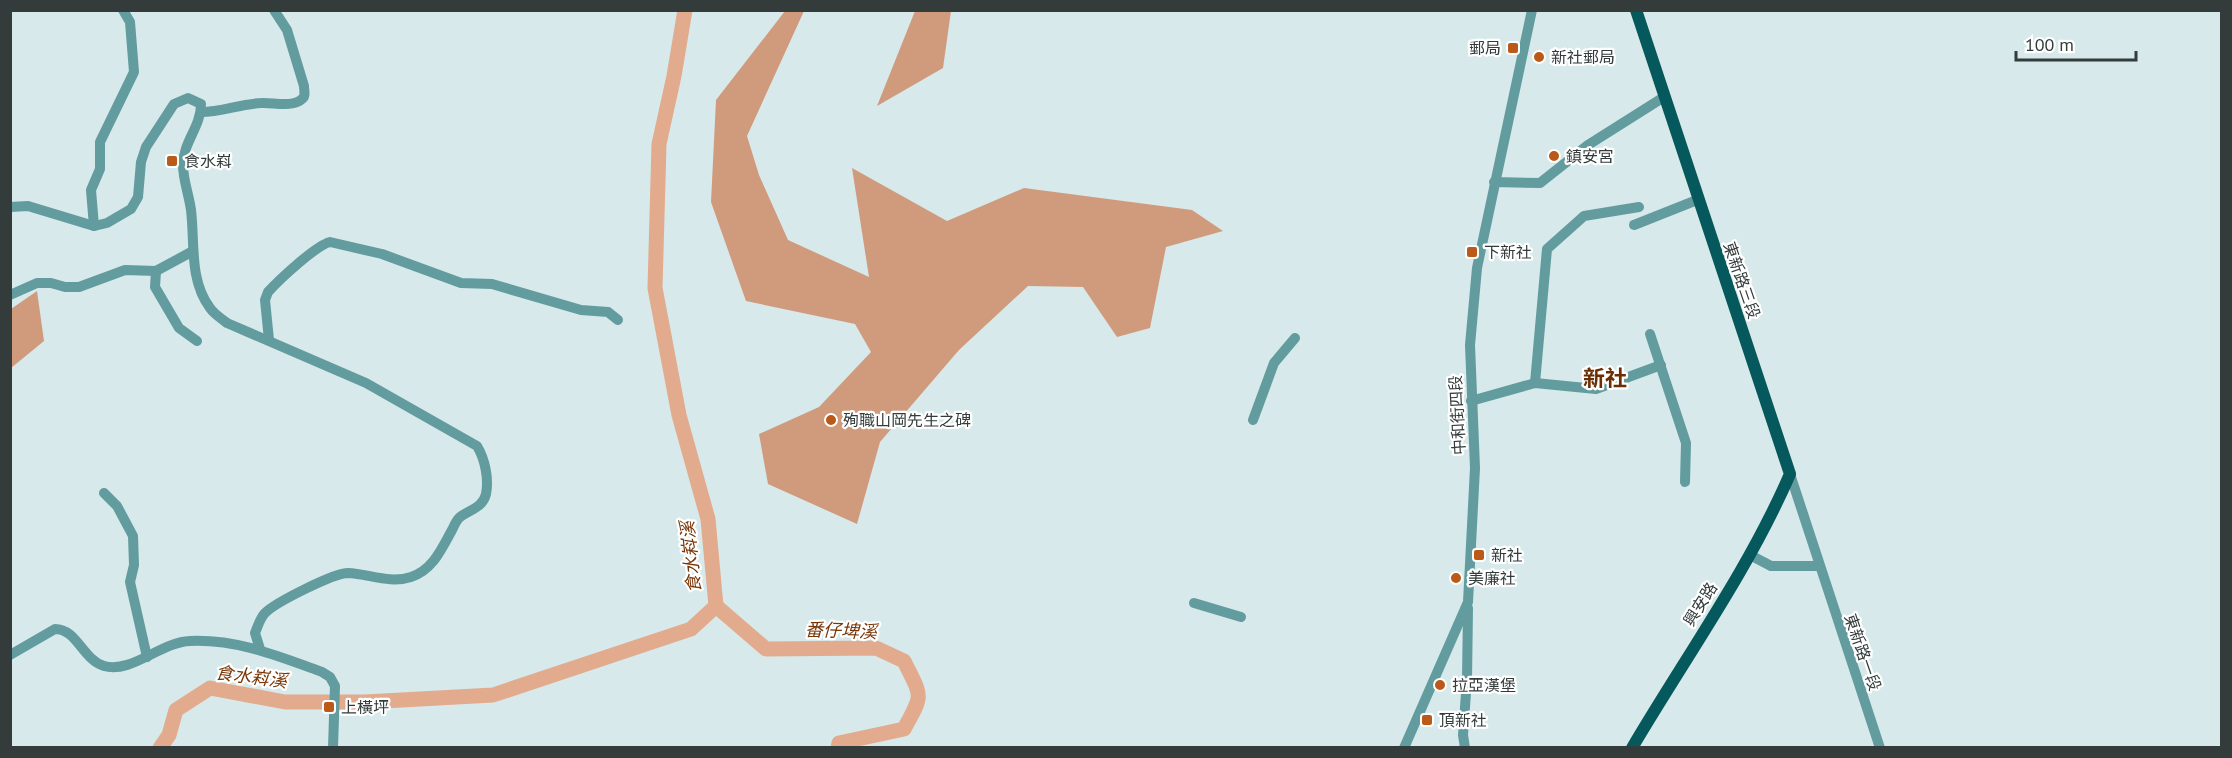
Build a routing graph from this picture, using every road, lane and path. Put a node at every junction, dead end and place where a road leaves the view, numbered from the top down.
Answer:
1 (123, 10) edge
2 (274, 10) edge
3 (1532, 10) edge
4 (1636, 10) edge
5 (1664, 97) junction
6 (201, 112) junction
7 (1494, 182) junction
8 (1697, 200) junction
9 (10, 207) edge
10 (1639, 207) dead end
11 (1634, 225) dead end
12 (94, 226) junction
13 (193, 251) junction
14 (156, 271) junction
15 (10, 295) edge
16 (618, 320) dead end
17 (1650, 334) dead end
18 (1295, 338) dead end
19 (270, 340) junction
20 (197, 341) dead end
21 (1661, 365) junction
22 (1535, 383) junction
23 (1472, 401) junction
24 (1253, 420) dead end
25 (1790, 474) junction
26 (1685, 482) dead end
27 (105, 493) dead end
28 (1750, 555) junction
29 (1818, 566) junction
30 (1468, 602) junction
31 (1194, 603) dead end
32 (1241, 617) dead end
33 (260, 649) junction
34 (10, 655) edge
35 (147, 657) junction
36 (333, 747) edge
37 (1404, 747) edge
38 (1465, 747) edge
39 (1632, 747) edge
40 (1880, 747) edge

1 - 12 street
2 - 6 street
3 - 7 street, 中和街四段
4 - 5 main road, 東新路三段
5 - 7 street
5 - 8 main road, 東新路三段
6 - 12 street
6 - 13 street
7 - 23 street, 中和街四段
8 - 11 street
8 - 25 main road, 東新路三段
9 - 12 street
10 - 22 street
13 - 14 street
13 - 19 street
14 - 15 street
14 - 20 street
16 - 19 street
17 - 21 street
18 - 24 street
19 - 33 street
21 - 22 street
21 - 26 street
22 - 23 street
23 - 30 street, 中和街四段
25 - 28 main road, 興安路
25 - 29 street, 東新路一段
27 - 35 street
28 - 29 street
28 - 39 main road, 興安路
29 - 40 street, 東新路一段
30 - 37 street, 中和街四段
30 - 38 street
31 - 32 street
33 - 35 street
33 - 36 street
34 - 35 street

